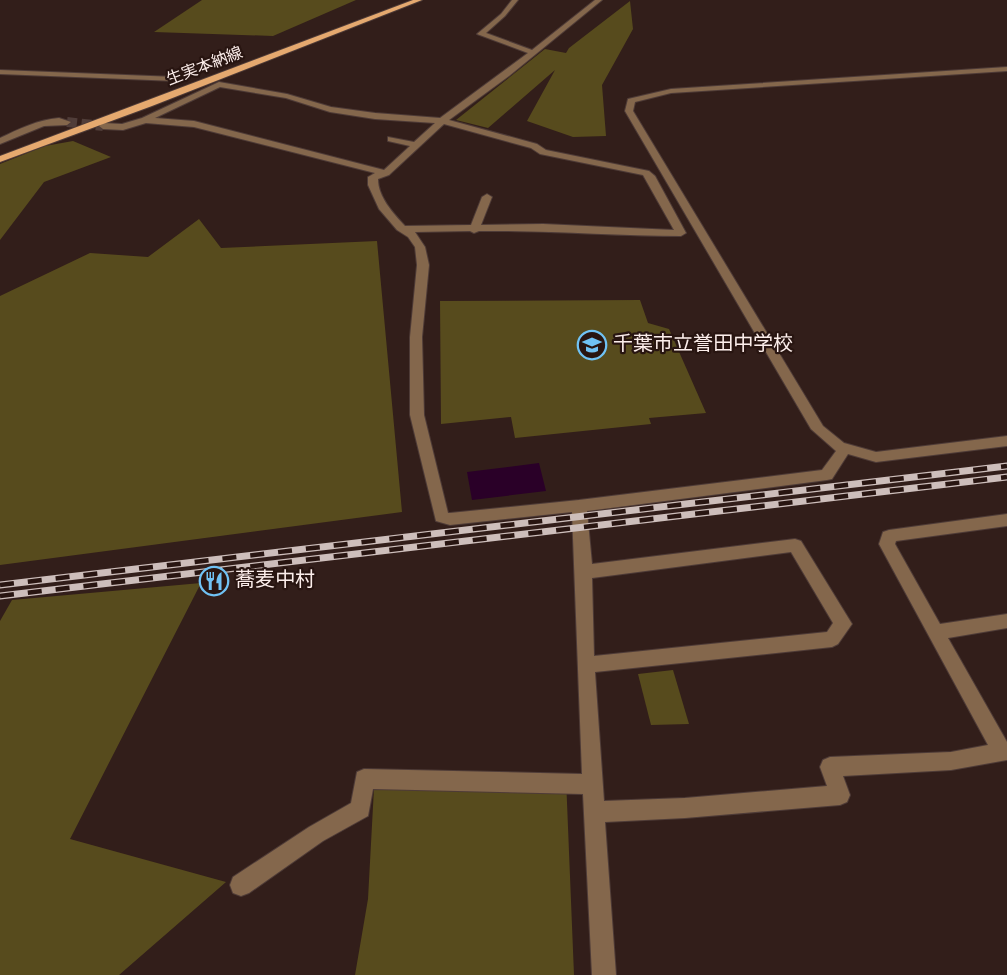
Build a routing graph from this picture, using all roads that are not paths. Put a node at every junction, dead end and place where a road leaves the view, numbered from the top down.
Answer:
1 (402, 0) edge
2 (419, 0) edge
3 (515, 0) edge
4 (599, 0) edge
5 (532, 52) junction
6 (1007, 69) edge
7 (0, 72) edge
8 (176, 79) dead end
9 (145, 120) junction
10 (442, 121) junction
11 (67, 122) tunnel mouth
12 (103, 126) tunnel mouth
13 (391, 140) dead end
14 (0, 141) edge
15 (416, 145) junction
16 (0, 150) edge
17 (0, 159) edge
18 (386, 173) junction
19 (487, 197) dead end
20 (404, 230) junction
21 (474, 230) junction
22 (1007, 441) edge
23 (845, 448) junction
24 (579, 506) junction
25 (1007, 520) edge
26 (584, 572) junction
27 (1007, 621) edge
28 (936, 633) junction
29 (585, 666) junction
30 (1005, 752) edge
31 (594, 784) junction
32 (595, 812) junction
33 (241, 885) dead end
34 (604, 975) edge

1 - 16 main road, 生実本納線
2 - 17 main road, 生実本納線
3 - 5 street
4 - 5 street
5 - 10 street
6 - 23 street
7 - 8 street
9 - 10 street
9 - 12 street
9 - 18 street
10 - 15 street
10 - 21 street
11 - 14 street
13 - 15 street
15 - 18 street
18 - 20 street
19 - 21 street
20 - 21 street
20 - 24 street
22 - 23 street
23 - 24 street
24 - 26 street
25 - 28 street
26 - 29 street
26 - 29 street
27 - 28 street
28 - 30 street
29 - 31 street
30 - 32 street
31 - 32 street
31 - 33 street
32 - 34 street

